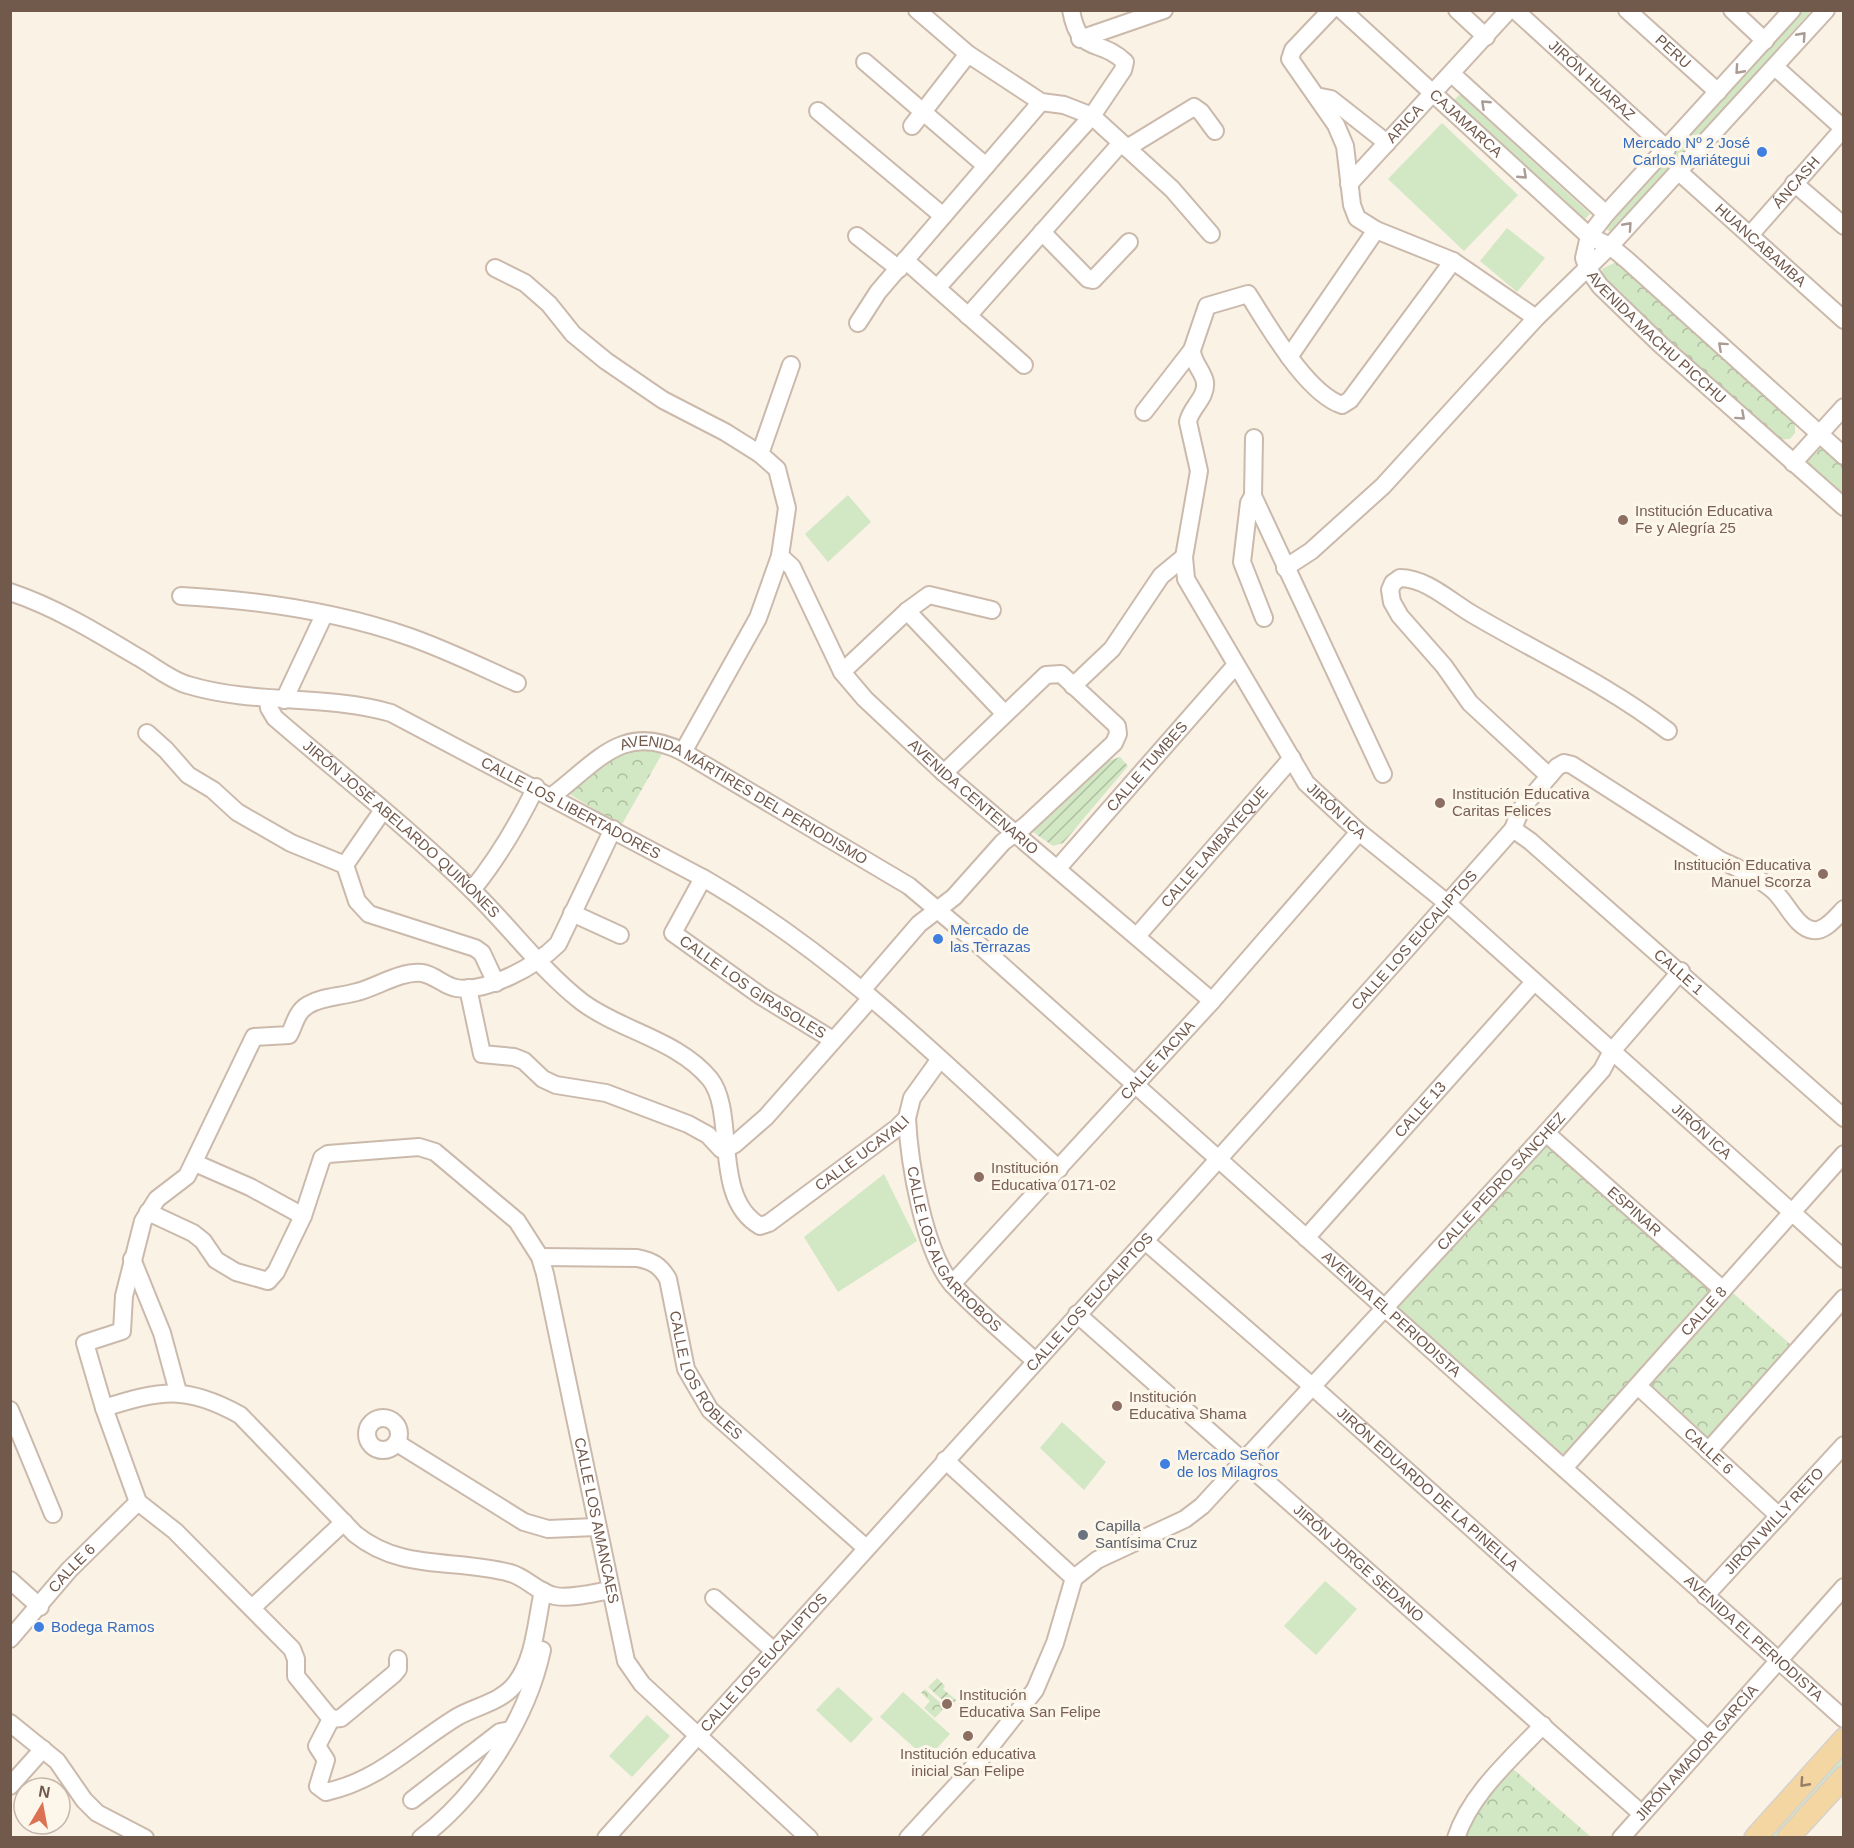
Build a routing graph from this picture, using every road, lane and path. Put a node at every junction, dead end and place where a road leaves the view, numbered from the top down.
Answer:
1 (916, 10) edge
2 (1071, 10) edge
3 (1164, 10) edge
4 (1330, 10) edge
5 (1342, 10) edge
6 (1457, 10) edge
7 (1509, 10) edge
8 (1515, 10) edge
9 (1627, 10) edge
10 (1732, 10) edge
11 (1792, 10) edge
12 (1826, 10) edge
13 (1486, 37) junction
14 (1080, 39) junction
15 (1765, 41) junction
16 (968, 54) junction
17 (865, 62) dead end
18 (1775, 67) junction
19 (1452, 74) junction
20 (1718, 92) junction
21 (1434, 93) junction
22 (1316, 96) junction
23 (1041, 102) junction
24 (818, 111) dead end
25 (923, 112) junction
26 (1092, 116) junction
27 (1695, 118) junction
28 (912, 126) dead end
29 (1843, 129) edge
30 (1215, 131) dead end
31 (1712, 134) junction
32 (1387, 143) junction
33 (1124, 145) junction
34 (1667, 149) junction
35 (986, 166) junction
36 (1678, 171) junction
37 (1794, 183) junction
38 (1349, 184) junction
39 (1606, 214) junction
40 (943, 216) junction
41 (1844, 226) edge
42 (1376, 230) junction
43 (1042, 232) junction
44 (1211, 234) dead end
45 (1750, 235) junction
46 (857, 236) dead end
47 (1589, 236) junction
48 (1129, 242) dead end
49 (1610, 246) junction
50 (1453, 261) junction
51 (902, 264) junction
52 (495, 268) dead end
53 (1588, 269) junction
54 (937, 288) junction
55 (968, 316) junction
56 (1536, 318) junction
57 (1844, 320) edge
58 (858, 323) dead end
59 (1192, 350) junction
60 (1289, 357) junction
61 (791, 365) dead end
62 (1024, 365) dead end
63 (1844, 407) edge
64 (1144, 412) dead end
65 (1819, 434) junction
66 (1254, 438) dead end
67 (760, 454) junction
68 (1844, 456) edge
69 (1793, 463) junction
70 (1253, 496) junction
71 (1844, 507) edge
72 (780, 556) junction
73 (1184, 557) junction
74 (1285, 568) junction
75 (10, 592) edge
76 (181, 596) dead end
77 (992, 610) dead end
78 (907, 611) junction
79 (324, 615) junction
80 (1264, 618) dead end
81 (1235, 666) junction
82 (842, 672) junction
83 (517, 683) dead end
84 (1073, 686) junction
85 (276, 699) junction
86 (1005, 714) junction
87 (1668, 731) dead end
88 (147, 733) dead end
89 (683, 752) junction
90 (1292, 758) junction
91 (944, 773) junction
92 (1383, 774) dead end
93 (1549, 776) junction
94 (536, 787) junction
95 (552, 796) junction
96 (383, 810) junction
97 (613, 829) junction
98 (1513, 829) junction
99 (1015, 832) junction
100 (1359, 832) junction
101 (345, 865) junction
102 (1058, 868) junction
103 (702, 878) junction
104 (472, 890) junction
105 (1447, 903) junction
106 (938, 909) junction
107 (1844, 909) edge
108 (572, 913) junction
109 (620, 935) dead end
110 (1137, 936) junction
111 (538, 960) junction
112 (1681, 971) junction
113 (1534, 982) junction
114 (496, 983) junction
115 (468, 988) junction
116 (867, 993) junction
117 (1212, 1001) junction
118 (833, 1040) junction
119 (1612, 1051) junction
120 (940, 1059) junction
121 (1136, 1085) junction
122 (907, 1118) junction
123 (1844, 1118) edge
124 (1546, 1133) junction
125 (726, 1149) junction
126 (1844, 1154) edge
127 (1220, 1160) junction
128 (195, 1163) junction
129 (1059, 1169) junction
130 (148, 1212) junction
131 (1792, 1214) junction
132 (303, 1216) junction
133 (760, 1226) joint
134 (1306, 1238) junction
135 (1145, 1241) junction
136 (540, 1257) junction
137 (132, 1259) junction
138 (1844, 1259) edge
139 (952, 1284) junction
140 (1723, 1290) junction
141 (1844, 1298) edge
142 (1386, 1309) junction
143 (1077, 1314) junction
144 (1035, 1361) junction
145 (1638, 1386) junction
146 (1313, 1387) junction
147 (178, 1392) junction
148 (104, 1408) junction
149 (10, 1410) edge
150 (397, 1443) dead end
151 (1844, 1445) edge
152 (1708, 1450) junction
153 (945, 1460) junction
154 (1245, 1461) junction
155 (1564, 1468) junction
156 (138, 1502) junction
157 (52, 1514) dead end
158 (1779, 1516) junction
159 (344, 1522) junction
160 (596, 1527) junction
161 (866, 1548) junction
162 (1074, 1578) junction
163 (10, 1580) edge
164 (1844, 1587) edge
165 (610, 1590) junction
166 (548, 1594) junction
167 (1705, 1596) junction
168 (714, 1598) dead end
169 (40, 1607) junction
170 (252, 1608) junction
171 (10, 1639) edge
172 (774, 1652) junction
173 (398, 1659) dead end
174 (1778, 1662) junction
175 (330, 1719) junction
176 (1844, 1719) edge
177 (10, 1723) edge
178 (1543, 1725) junction
179 (510, 1730) junction
180 (698, 1736) junction
181 (1708, 1739) junction
182 (1844, 1739) edge
183 (43, 1749) junction
184 (1844, 1777) edge
185 (10, 1786) edge
186 (412, 1800) dead end
187 (1642, 1814) junction
188 (145, 1838) edge
189 (421, 1838) edge
190 (606, 1838) edge
191 (809, 1838) edge
192 (908, 1838) edge
193 (1456, 1838) edge
194 (1621, 1838) edge
195 (1755, 1838) edge
196 (1788, 1838) edge

1 - 16 street
2 - 14 street
3 - 14 street
4 - 22 street
5 - 21 street, CAJAMARCA
6 - 13 street
7 - 13 street, ARICA
8 - 34 street, JIRÓN HUARAZ
9 - 20 street, PERU
10 - 15 street
11 - 15 street
18 -> 12 street
13 - 19 street, ARICA
14 - 26 street
15 -> 20 street
16 - 23 street
16 - 25 street
17 - 25 street
18 - 29 street
18 - 31 street
19 - 21 street, ARICA
39 -> 19 street, CAJAMARCA
20 - 27 street
21 - 32 street, ARICA
21 -> 47 street, CAJAMARCA
22 - 32 street
22 - 38 street
23 - 26 street
23 - 35 street
24 - 40 street
25 - 28 street
25 - 35 street
26 - 33 street
26 - 54 street
27 - 31 street
27 - 34 street
29 - 37 street, ÁNCASH
30 - 33 street
31 - 36 street
32 - 38 street, ARICA
33 - 43 street
33 - 44 street
34 - 39 street
35 - 40 street
36 - 45 street, HUANCABAMBA
49 -> 36 street
37 - 41 street
37 - 45 street, ÁNCASH
38 - 42 street
39 - 47 street
40 - 51 street
42 - 50 street
42 - 60 street
43 - 48 street
43 - 55 street
45 - 57 street, HUANCABAMBA
46 - 51 street
47 - 49 street, AVENIDA MACHU PICCHU
47 - 53 street, AVENIDA MACHU PICCHU
49 - 53 street
65 -> 49 street, AVENIDA MACHU PICCHU
50 - 56 street
50 - 60 street
51 - 54 street
51 - 58 street
52 - 67 street
53 - 56 street
53 -> 69 street, AVENIDA MACHU PICCHU
54 - 55 street
55 - 62 street
56 - 74 street
59 - 60 street
59 - 64 street
59 - 73 street, JIRÓN ICA
61 - 67 street
63 - 65 street
65 - 68 street, AVENIDA MACHU PICCHU
65 - 69 street
66 - 70 street
67 - 72 street
69 - 71 street, AVENIDA MACHU PICCHU
70 - 74 street
70 - 80 street
72 - 82 street, AVENIDA CENTENARIO
72 - 89 street
73 - 81 street, JIRÓN ICA
73 - 84 street
74 - 92 street
75 - 85 street, CALLE LOS LIBERTADORES
76 - 79 street
77 - 78 street
78 - 82 street
78 - 86 street
79 - 83 street
79 - 85 street
81 - 90 street, JIRÓN ICA
81 - 102 street, CALLE TUMBES
82 - 91 street, AVENIDA CENTENARIO
84 - 86 street
84 - 99 street
85 - 94 street, CALLE LOS LIBERTADORES
85 - 96 street, JIRÓN JOSÉ ABELARDO QUIÑONES
86 - 91 street
87 - 93 street
88 - 101 street
89 - 95 street, AVENIDA MÁRTIRES DEL PERIODISMO
89 - 106 street, AVENIDA MÁRTIRES DEL PERIODISMO
90 - 100 street, JIRÓN ICA
90 - 110 street, CALLE LAMBAYEQUE
91 - 99 street, AVENIDA CENTENARIO
93 - 98 street, CALLE LOS EUCALIPTOS
93 - 107 street, CALLE LOS EUCALIPTOS
94 - 95 street, CALLE LOS LIBERTADORES
94 - 104 street
95 - 97 street, CALLE LOS LIBERTADORES
96 - 101 street
96 - 104 street, JIRÓN JOSÉ ABELARDO QUIÑONES
97 - 103 street, CALLE LOS LIBERTADORES
97 - 108 street
98 - 105 street, CALLE LOS EUCALIPTOS
98 - 112 street, CALLE 1
99 - 102 street, AVENIDA CENTENARIO
99 - 106 street
100 - 105 street, JIRÓN ICA
100 - 117 street, CALLE TACNA
101 - 114 street
102 - 110 street, AVENIDA CENTENARIO
103 - 116 street, CALLE LOS LIBERTADORES
103 - 118 street, CALLE LOS GIRASOLES
104 - 111 street, JIRÓN JOSÉ ABELARDO QUIÑONES
105 - 113 street, JIRÓN ICA
105 - 127 street, CALLE LOS EUCALIPTOS
106 - 116 street
106 - 121 street, AVENIDA EL PERIODISTA
108 - 109 street
108 - 111 street
110 - 117 street, AVENIDA CENTENARIO
111 - 114 street
111 - 125 street, JIRÓN JOSÉ ABELARDO QUIÑONES
112 - 119 street, CALLE PEDRO SÁNCHEZ
112 - 123 street, CALLE 1
113 - 119 street, JIRÓN ICA
113 - 134 street, CALLE 13
114 - 115 street
115 - 125 street
115 - 128 street
116 - 118 street
116 - 120 street, CALLE LOS LIBERTADORES
117 - 121 street, CALLE TACNA
118 - 125 street
119 - 124 street, CALLE PEDRO SÁNCHEZ
119 - 131 street, JIRÓN ICA
120 - 122 street, CALLE UCAYALI
120 - 129 street, CALLE LOS LIBERTADORES
121 - 127 street, AVENIDA EL PERIODISTA
121 - 129 street, CALLE TACNA
122 - 133 street, CALLE UCAYALI
122 - 139 street, CALLE LOS ALGARROBOS
124 - 140 street, ESPINAR
124 - 142 street, CALLE PEDRO SÁNCHEZ
125 - 133 street, JIRÓN JOSÉ ABELARDO QUIÑONES
126 - 131 street, CALLE 8
127 - 134 street, AVENIDA EL PERIODISTA
127 - 135 street, CALLE LOS EUCALIPTOS
128 - 130 street
128 - 132 street
129 - 139 street, CALLE TACNA
130 - 132 street
130 - 137 street
131 - 138 street, JIRÓN ICA
131 - 140 street, CALLE 8
132 - 136 street, CALLE LOS AMANCAES
134 - 142 street, AVENIDA EL PERIODISTA
135 - 143 street, CALLE LOS EUCALIPTOS
135 - 146 street, JIRÓN EDUARDO DE LA PINELLA
136 - 160 street, CALLE LOS AMANCAES
136 - 161 street, CALLE LOS ROBLES
137 - 147 street
137 - 148 street
139 - 144 street, CALLE LOS ALGARROBOS
140 - 145 street, CALLE 8
141 - 152 street
142 - 146 street, CALLE PEDRO SÁNCHEZ
142 - 155 street, AVENIDA EL PERIODISTA
143 - 144 street, CALLE LOS EUCALIPTOS
143 - 154 street, JIRÓN JORGE SEDANO
144 - 153 street, CALLE LOS EUCALIPTOS
145 - 152 street, CALLE 6
145 - 155 street, CALLE 8
146 - 154 street, CALLE PEDRO SÁNCHEZ
146 - 181 street, JIRÓN EDUARDO DE LA PINELLA
147 - 148 street
147 - 159 street
148 - 156 street
149 - 157 street
150 - 160 street
151 - 158 street, JIRÓN WILLY RETO
152 - 158 street, CALLE 6
153 - 161 street, CALLE LOS EUCALIPTOS
153 - 162 street
154 - 162 street, CALLE PEDRO SÁNCHEZ
154 - 178 street, JIRÓN JORGE SEDANO
155 - 167 street, AVENIDA EL PERIODISTA
156 - 169 street, CALLE 6
156 - 170 street
158 - 167 street, JIRÓN WILLY RETO
159 - 166 street
159 - 170 street
160 - 165 street, CALLE LOS AMANCAES
161 - 172 street, CALLE LOS EUCALIPTOS
162 - 192 street
163 - 169 street
164 - 174 street, JIRÓN AMADOR GARCÍA
165 - 166 street
165 - 180 street, CALLE LOS AMANCAES
166 - 175 street
166 - 179 street
167 - 174 street, AVENIDA EL PERIODISTA
168 - 172 street
169 - 171 street, CALLE 6
170 - 175 street
172 - 180 street, CALLE LOS EUCALIPTOS
173 - 175 street
174 - 176 street, AVENIDA EL PERIODISTA
174 - 181 street, JIRÓN AMADOR GARCÍA
177 - 183 street
178 - 187 street, JIRÓN JORGE SEDANO
178 - 193 street
179 - 186 street
179 - 189 street
180 - 190 street, CALLE LOS EUCALIPTOS
180 - 191 street, CALLE LOS AMANCAES
181 - 187 street, JIRÓN AMADOR GARCÍA
182 -> 195 main road
183 - 185 street
183 - 188 street
184 - 196 main road
187 - 194 street, JIRÓN AMADOR GARCÍA

